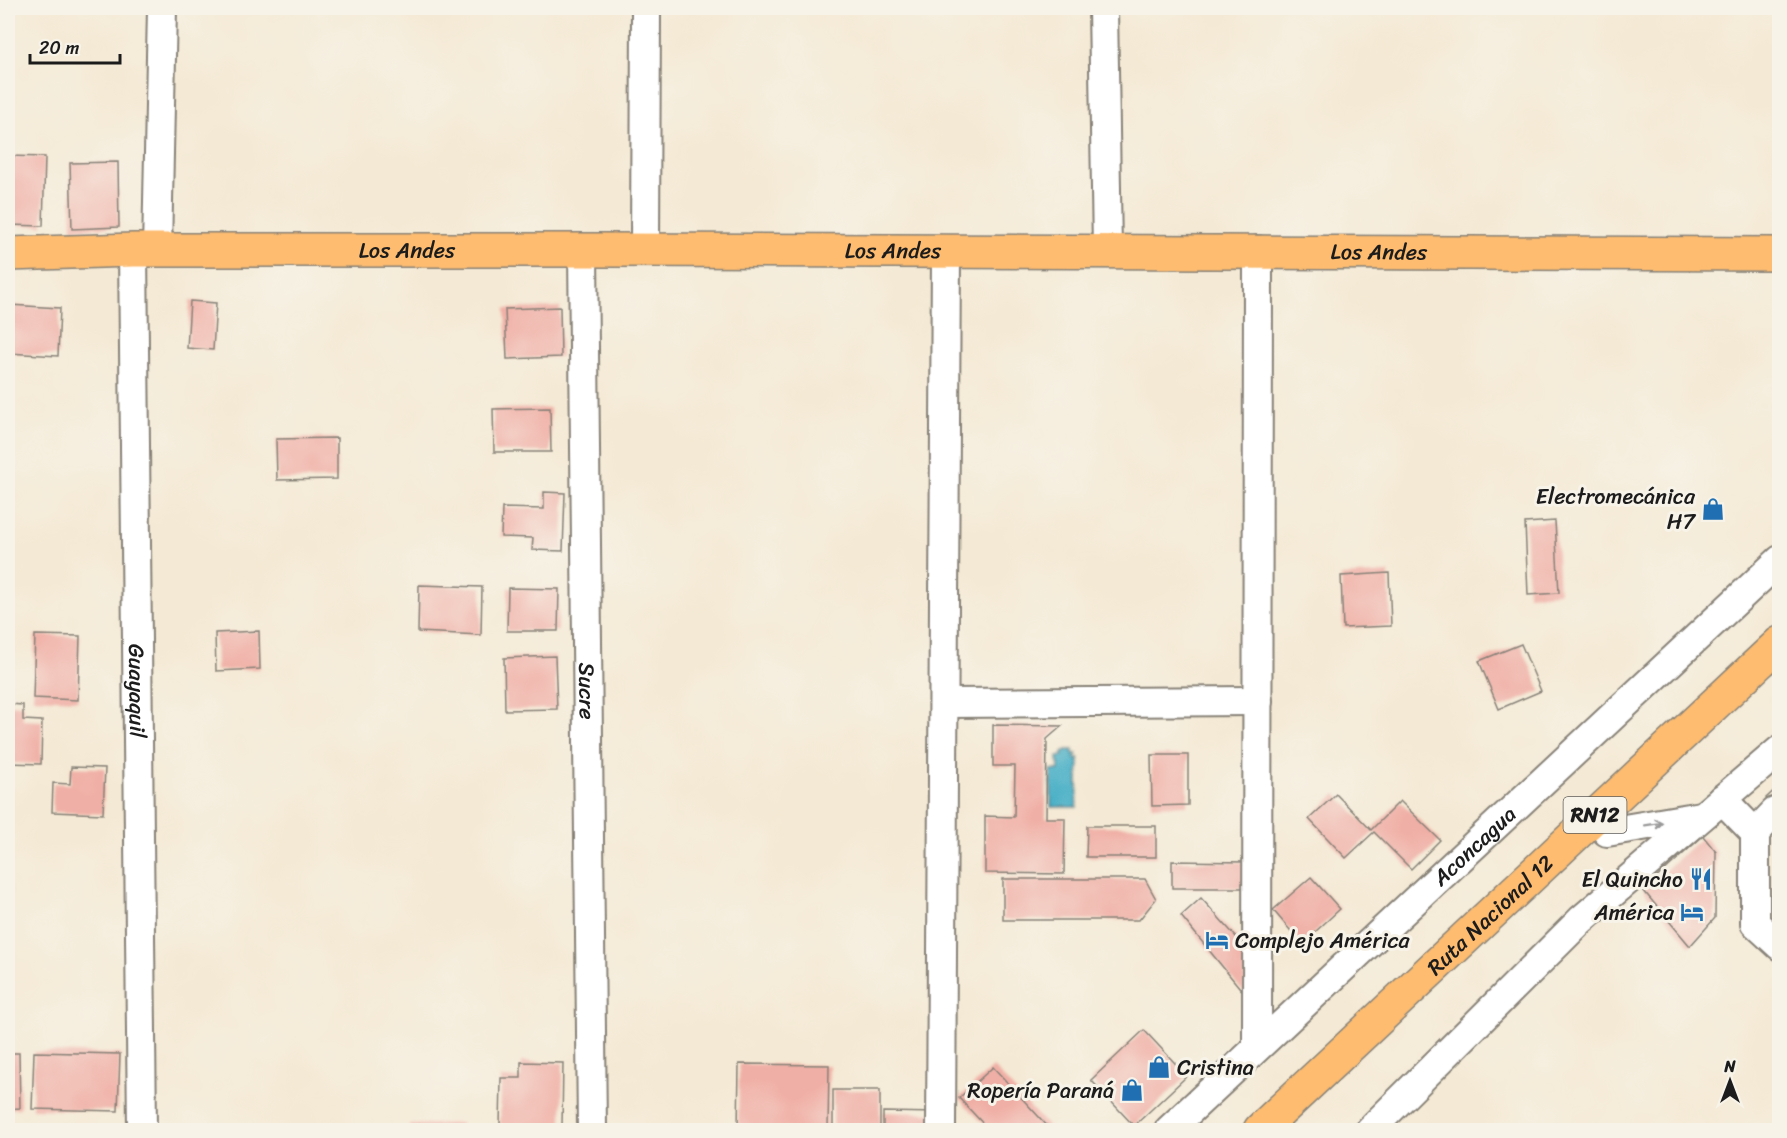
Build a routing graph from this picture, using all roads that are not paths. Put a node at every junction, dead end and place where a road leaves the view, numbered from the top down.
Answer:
1 (162, 8) edge
2 (646, 8) edge
3 (1103, 8) edge
4 (645, 249) junction
5 (1107, 249) junction
6 (145, 250) junction
7 (1258, 250) junction
8 (583, 251) junction
9 (946, 252) junction
10 (8, 254) edge
11 (1779, 254) edge
12 (1779, 560) edge
13 (1779, 643) edge
14 (1779, 670) edge
15 (1258, 701) junction
16 (945, 703) junction
17 (1779, 750) edge
18 (1712, 808) junction
19 (1775, 812) dead end
20 (1607, 832) junction
21 (1755, 833) junction
22 (1779, 946) edge
23 (1412, 990) junction
24 (1257, 1047) junction
25 (142, 1131) edge
26 (592, 1131) edge
27 (941, 1131) edge
28 (1169, 1131) edge
29 (1260, 1131) edge
30 (1370, 1131) edge

1 - 6 street, Guayaquil
2 - 4 street
3 - 5 street
4 - 8 main road, Los Andes
4 - 9 main road, Los Andes
5 - 7 main road, Los Andes
5 - 9 main road, Los Andes
6 - 8 main road, Los Andes
6 - 10 main road, Los Andes
6 - 25 street, Guayaquil
7 - 11 main road, Los Andes
7 - 15 street
8 - 26 street, Sucre
9 - 16 street
12 - 24 street, Aconcagua
13 - 23 main road, Ruta Nacional 12 / RN12
14 - 20 main road, Ruta Nacional 12 / RN12
15 - 16 street
15 - 24 street
16 - 27 street
17 - 18 street
20 -> 18 street
18 - 21 street
18 - 30 street
19 - 21 street
20 - 23 main road, Ruta Nacional 12 / RN12
21 - 22 street
23 - 29 main road, Ruta Nacional 12 / RN12
24 - 28 street, Aconcagua

